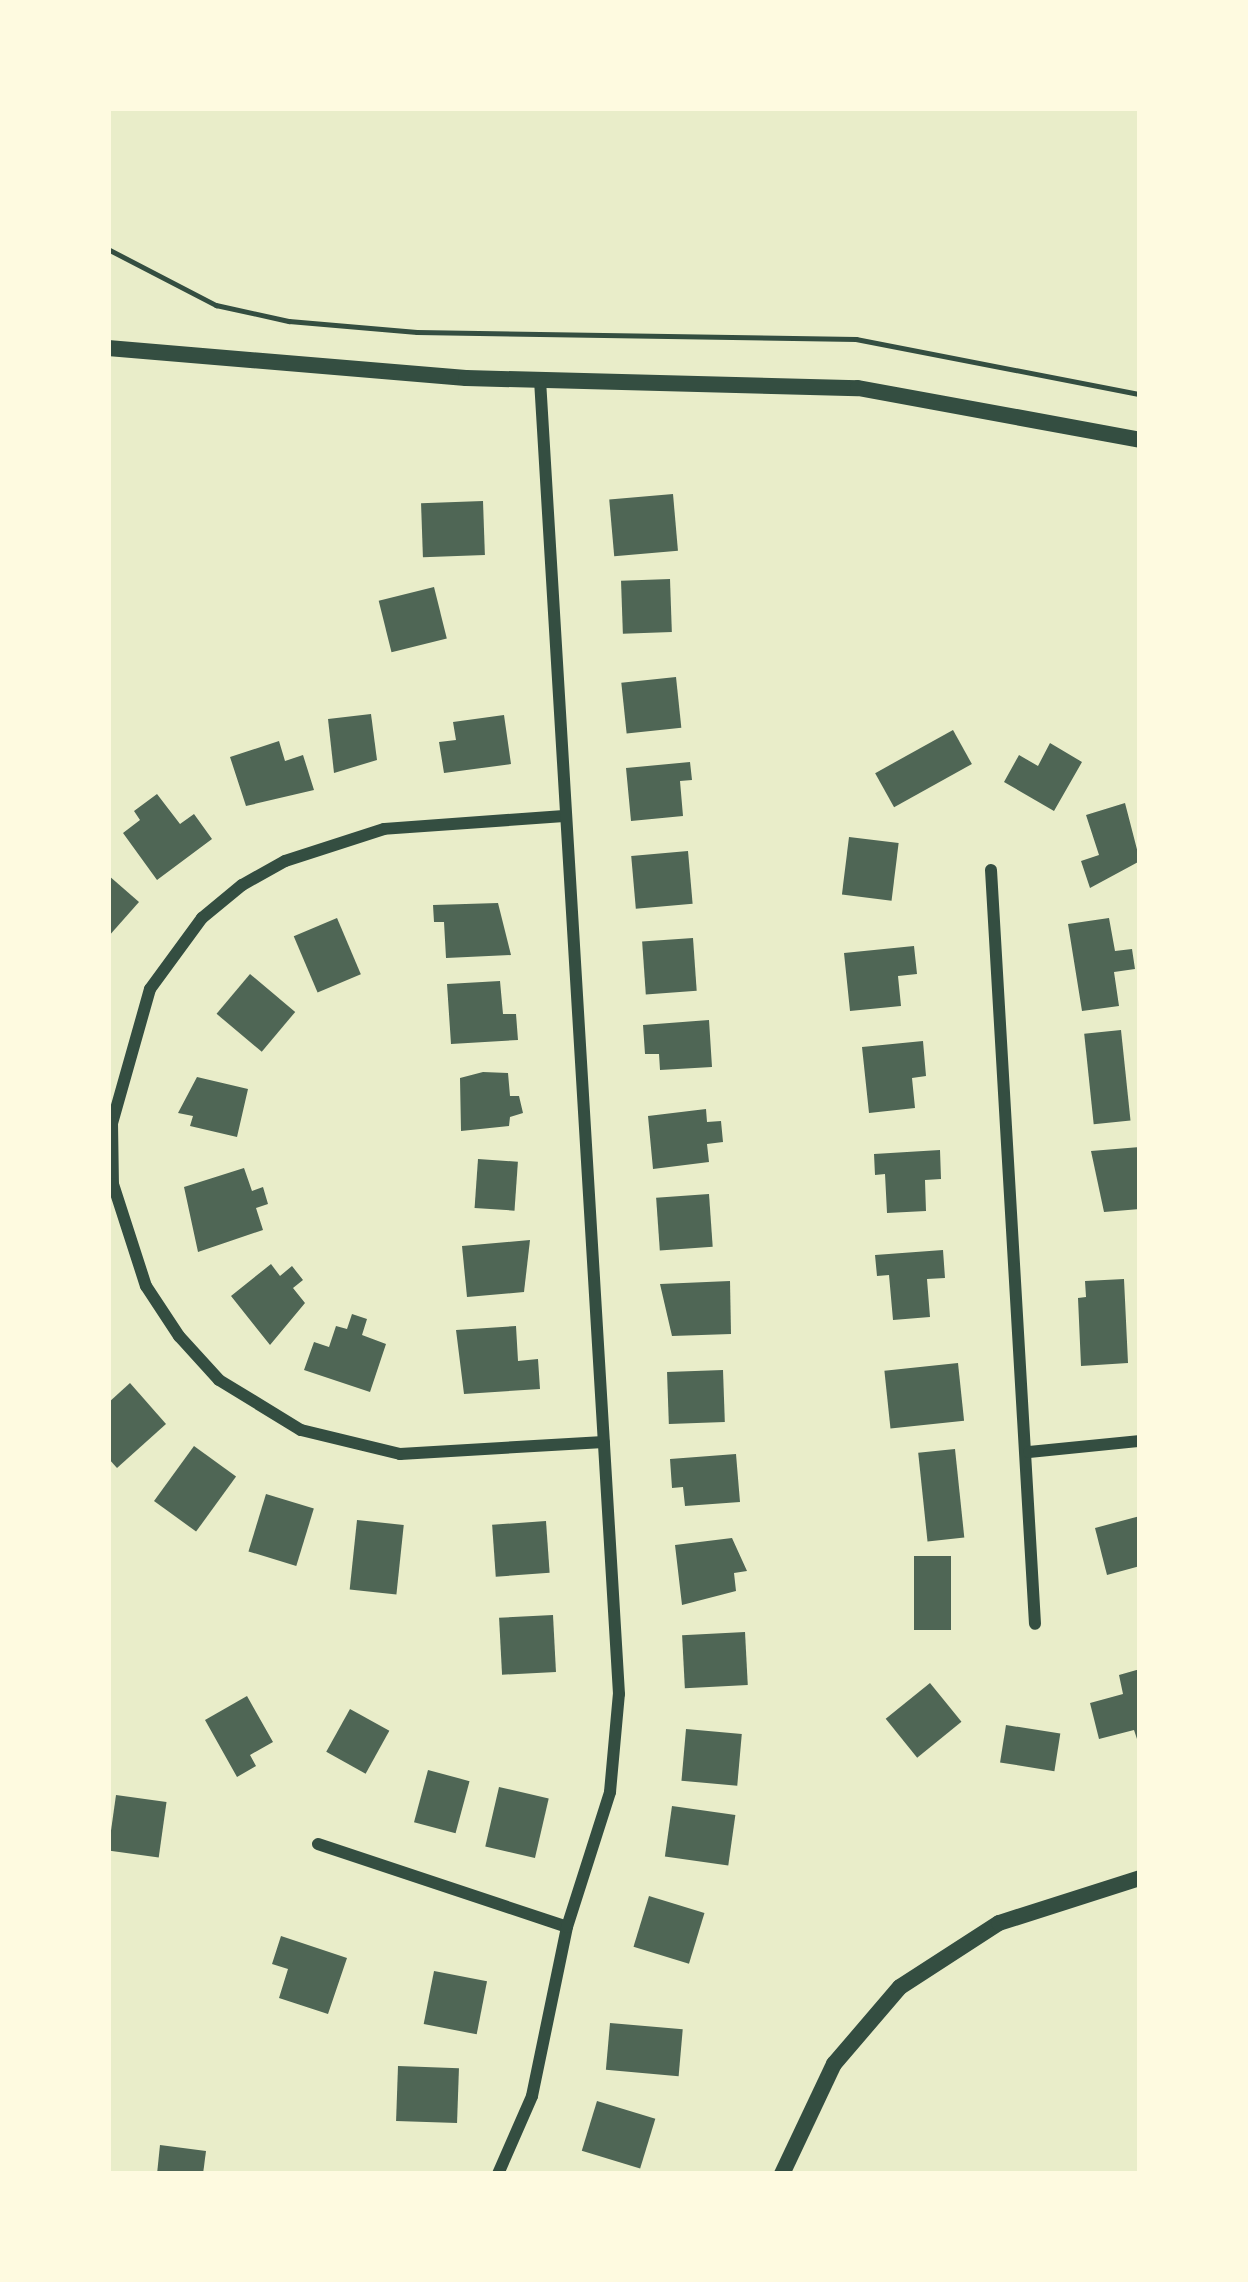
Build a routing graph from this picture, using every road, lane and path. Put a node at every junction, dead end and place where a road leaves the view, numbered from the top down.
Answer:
1 (108, 249) edge
2 (108, 348) edge
3 (540, 379) junction
4 (1140, 394) edge
5 (1140, 440) edge
6 (565, 816) junction
7 (991, 870) dead end
8 (604, 1442) junction
9 (1140, 1442) edge
10 (1029, 1453) junction
11 (1035, 1624) dead end
12 (318, 1844) dead end
13 (1140, 1878) edge
14 (567, 1927) junction
15 (498, 2174) edge
16 (782, 2174) edge

1 - 4 path
2 - 3 street
3 - 5 street
3 - 6 street
6 - 8 street
6 - 8 street
7 - 10 street
8 - 14 street
9 - 10 street
10 - 11 street
12 - 14 street
13 - 16 street
14 - 15 street

